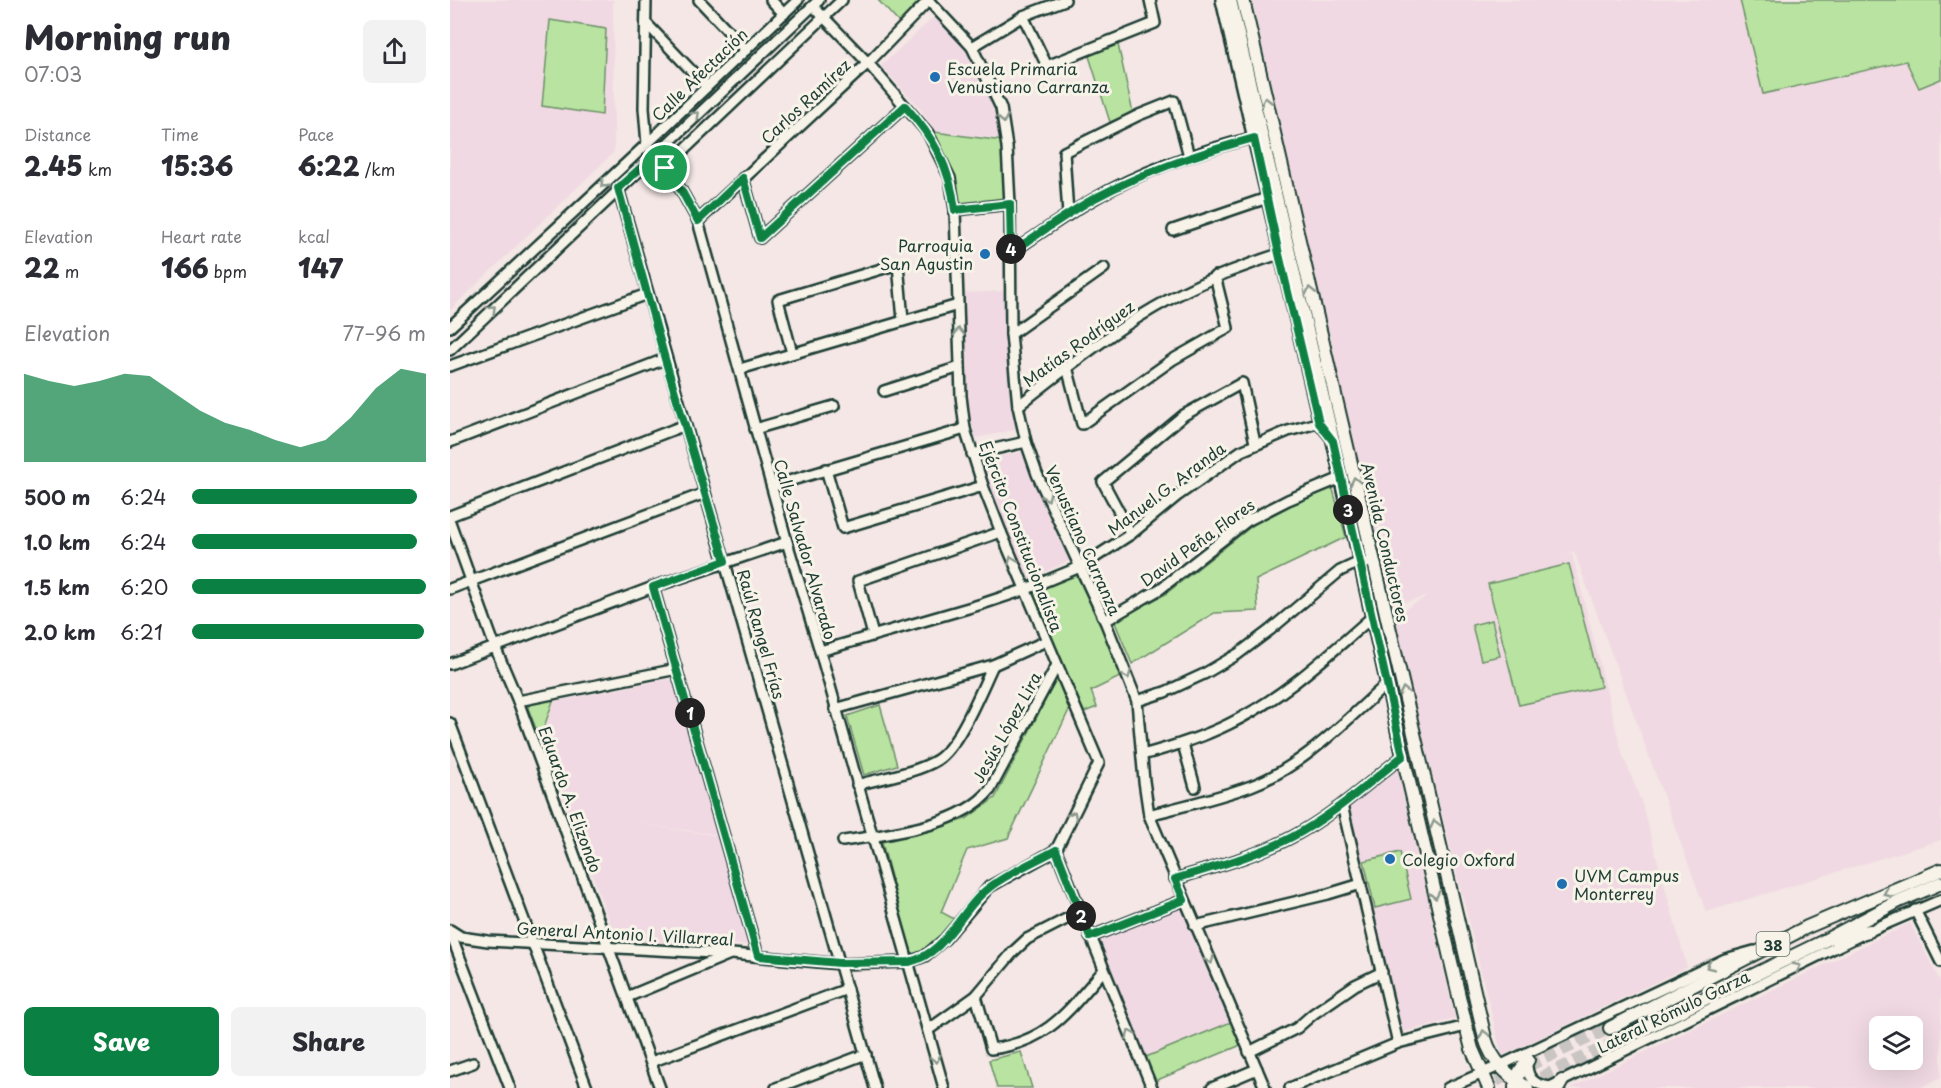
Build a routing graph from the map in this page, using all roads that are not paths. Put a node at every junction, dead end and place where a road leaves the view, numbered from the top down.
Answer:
1 (646, 0) edge
2 (699, 0) edge
3 (771, 0) edge
4 (798, 0) edge
5 (842, 0) edge
6 (929, 0) edge
7 (1065, 0) edge
8 (1150, 0) edge
9 (1221, 0) edge
10 (1230, 0) edge
11 (1243, 0) edge
12 (816, 3) edge
13 (784, 14) junction
14 (1023, 16) junction
15 (824, 18) junction
16 (647, 24) junction
17 (972, 47) junction
18 (746, 50) junction
19 (868, 63) junction
20 (706, 86) junction
21 (905, 106) junction
22 (1258, 137) junction
23 (647, 144) junction
24 (654, 156) junction
25 (1189, 156) junction
26 (665, 168) junction
27 (743, 178) junction
28 (618, 188) junction
29 (1271, 196) junction
30 (1010, 204) junction
31 (955, 210) junction
32 (1068, 215) junction
33 (698, 221) junction
34 (1173, 230) dead end
35 (1011, 253) junction
36 (1284, 253) junction
37 (1104, 268) dead end
38 (1215, 276) junction
39 (647, 294) junction
40 (958, 305) junction
41 (903, 320) junction
42 (450, 327) edge
43 (1011, 334) junction
44 (450, 350) edge
45 (792, 353) junction
46 (665, 359) junction
47 (450, 366) edge
48 (960, 367) junction
49 (1067, 367) junction
50 (740, 369) junction
51 (884, 391) dead end
52 (1018, 405) junction
53 (834, 406) dead end
54 (1324, 421) junction
55 (685, 425) junction
56 (755, 429) junction
57 (965, 429) junction
58 (450, 442) edge
59 (1026, 442) junction
60 (1255, 443) junction
61 (972, 454) junction
62 (826, 469) junction
63 (1341, 478) junction
64 (772, 486) junction
65 (983, 486) junction
66 (705, 493) junction
67 (450, 516) edge
68 (450, 522) edge
69 (1000, 532) junction
70 (1131, 534) junction
71 (787, 542) junction
72 (725, 561) junction
73 (1373, 562) junction
74 (1360, 563) junction
75 (1080, 567) junction
76 (471, 581) junction
77 (653, 587) junction
78 (450, 589) edge
79 (1024, 590) junction
80 (1372, 616) junction
81 (1105, 621) junction
82 (873, 635) junction
83 (1046, 641) junction
84 (495, 647) junction
85 (820, 651) junction
86 (450, 664) edge
87 (993, 665) junction
88 (1057, 665) junction
89 (677, 669) junction
90 (1387, 684) junction
91 (518, 701) junction
92 (1137, 701) junction
93 (835, 709) junction
94 (450, 723) edge
95 (1183, 744) junction
96 (1142, 755) junction
97 (1403, 756) junction
98 (857, 785) junction
99 (1195, 787) dead end
100 (1342, 805) junction
101 (1149, 815) junction
102 (873, 836) junction
103 (843, 842) dead end
104 (1056, 850) junction
105 (1941, 870) edge
106 (1175, 879) junction
107 (1941, 883) edge
108 (1361, 884) junction
109 (1184, 900) junction
110 (1941, 900) edge
111 (1916, 910) junction
112 (1080, 912) junction
113 (1195, 926) junction
114 (450, 931) edge
115 (1869, 931) junction
116 (1090, 937) junction
117 (532, 943) junction
118 (1820, 943) junction
119 (609, 948) junction
120 (1765, 948) junction
121 (732, 954) junction
122 (758, 956) junction
123 (909, 962) junction
124 (1941, 962) edge
125 (840, 963) junction
126 (1103, 971) junction
127 (1382, 972) junction
128 (847, 989) junction
129 (976, 996) junction
130 (627, 997) junction
131 (1466, 1026) junction
132 (1610, 1028) tunnel mouth
133 (928, 1030) junction
134 (1618, 1041) tunnel mouth
135 (1398, 1043) junction
136 (1249, 1052) junction
137 (866, 1054) junction
138 (1529, 1055) junction
139 (651, 1062) junction
140 (473, 1063) dead end
141 (1499, 1066) junction
142 (1257, 1069) junction
143 (450, 1071) edge
144 (1482, 1074) junction
145 (1516, 1084) edge
146 (1555, 1086) edge
147 (1451, 1087) edge
148 (510, 1088) edge
149 (587, 1088) edge
150 (660, 1088) edge
151 (776, 1088) edge
152 (875, 1088) edge
153 (944, 1088) edge
154 (1152, 1088) edge
155 (1212, 1088) edge
156 (1265, 1088) edge
157 (1290, 1088) edge
158 (1475, 1088) edge
159 (1489, 1088) edge
160 (1495, 1088) edge
161 (1527, 1088) edge

1 - 16 street
2 - 18 street
3 - 13 street
4 - 13 street, Calle Afectación
5 - 15 street
6 - 17 street, Venustiano Carranza
6 - 19 street, Carlos Ramírez
7 - 14 street
8 - 14 street
9 - 22 street
10 - 22 main road, Avenida Conductores
73 -> 11 main road, Avenida Conductores
12 - 15 street, Ejército Constitucionalista
24 -> 12 street
13 - 18 street, Calle Afectación
14 - 17 street
15 - 19 street, Ejército Constitucionalista
15 - 26 street
16 - 20 street
16 - 23 street
17 -> 30 street, Venustiano Carranza
18 - 20 street, Calle Afectación
19 - 21 street, Ejército Constitucionalista
19 - 27 street, Carlos Ramírez
20 - 23 street, Calle Afectación
21 - 27 street
21 - 31 street, Ejército Constitucionalista
22 - 25 street
22 - 29 main road, Avenida Conductores
23 - 24 street, Calle Salvador Alvarado
23 -> 42 street, Calle Afectación
24 - 26 street, Calle Salvador Alvarado
24 - 28 street
25 - 32 street
25 - 32 street
26 - 33 street, Calle Salvador Alvarado
27 - 33 street, Carlos Ramírez
28 - 39 street, Raúl Rangel Frías
44 -> 28 street
29 - 34 street
29 - 36 main road, Avenida Conductores
30 - 31 street
30 - 35 street, Venustiano Carranza
31 - 40 street, Ejército Constitucionalista
32 - 35 street
33 - 50 street, Calle Salvador Alvarado
35 - 43 street, Venustiano Carranza
36 - 38 street, Matías Rodríguez
36 - 54 main road, Avenida Conductores
37 - 43 street
38 - 49 street, Matías Rodríguez
38 - 49 street
39 - 46 street, Raúl Rangel Frías
39 - 47 street
40 - 41 street
48 -> 40 street, Ejército Constitucionalista
41 - 45 street
41 - 45 street
43 - 52 street, Venustiano Carranza
45 - 50 street
46 - 55 street, Raúl Rangel Frías
46 - 58 street
48 - 51 street
48 - 57 street, Ejército Constitucionalista
49 - 52 street, Matías Rodríguez
50 - 56 street, Calle Salvador Alvarado
52 - 59 street, Venustiano Carranza
53 - 56 street
54 - 60 street, Manuel G. Aranda
54 - 63 main road, Avenida Conductores
55 - 66 street, Raúl Rangel Frías
55 - 67 street
56 - 64 street, Calle Salvador Alvarado
57 - 61 street, Ejército Constitucionalista
57 - 62 street
59 - 61 street
59 -> 75 street, Venustiano Carranza
60 - 70 street, Manuel G. Aranda
60 - 70 street
61 - 65 street, Ejército Constitucionalista
62 - 64 street
62 - 65 street
63 - 74 main road, Avenida Conductores
63 - 81 street, David Peña Flores
64 - 71 street, Calle Salvador Alvarado
65 - 69 street, Ejército Constitucionalista
66 - 72 street, Raúl Rangel Frías
66 - 76 street
68 - 76 street, Eduardo A. Elizondo
79 -> 69 street, Ejército Constitucionalista
69 - 82 street
70 - 75 street, Manuel G. Aranda
71 - 72 street
71 - 85 street, Calle Salvador Alvarado
72 - 77 street
72 - 125 street, Raúl Rangel Frías
73 - 74 street
141 -> 73 main road, Avenida Conductores
74 - 80 main road, Avenida Conductores
74 - 92 street
75 - 79 street, Manuel G. Aranda
75 - 81 street, Venustiano Carranza
76 - 78 street
76 - 84 street, Eduardo A. Elizondo
77 - 84 street
77 - 89 street
79 - 82 street, Manuel G. Aranda
79 - 83 street, Ejército Constitucionalista
80 - 90 main road, Avenida Conductores
80 - 95 street
81 -> 92 street, Venustiano Carranza
82 - 85 street, Manuel G. Aranda
83 - 87 street
83 - 88 street, Ejército Constitucionalista
84 - 86 street
84 - 91 street, Eduardo A. Elizondo
85 - 93 street, Calle Salvador Alvarado
87 - 93 street
87 - 98 street
88 - 102 street, Jesús López Lira
104 -> 88 street, Ejército Constitucionalista
89 - 91 street
89 - 122 street
90 - 97 main road, Avenida Conductores
90 - 101 street
91 - 119 street, Eduardo A. Elizondo
92 - 96 street, Venustiano Carranza
93 - 98 street, Calle Salvador Alvarado
94 - 117 street
95 - 96 street
95 - 99 street
96 - 101 street, Venustiano Carranza
97 - 100 street
97 -> 131 main road, Avenida Conductores
98 - 102 street, Calle Salvador Alvarado
100 - 106 street
100 - 108 street
101 - 106 street, Venustiano Carranza
102 - 103 street, Jesús López Lira
102 - 123 street, Calle Salvador Alvarado
104 - 112 street
104 - 123 street
105 -> 120 main road, 38
106 - 109 street, Venustiano Carranza
107 - 118 main road, 38
108 - 113 street
108 - 127 street
109 - 113 street, Venustiano Carranza
109 - 116 street
110 - 111 street, Lateral Rómulo Garza
111 - 115 street, Lateral Rómulo Garza
111 - 124 street
112 - 116 street
112 - 129 street
113 -> 136 street, Venustiano Carranza
114 - 117 street, General Antonio I. Villarreal
114 - 148 street
115 - 118 main road
146 -> 115 street, Lateral Rómulo Garza
116 - 126 street
117 - 119 street, General Antonio I. Villarreal
117 - 149 street
118 - 134 main road, 38
119 - 121 street, General Antonio I. Villarreal
119 - 130 street, Eduardo A. Elizondo
120 - 132 main road, 38
120 -> 138 street, Lateral Rómulo Garza
121 - 122 street, General Antonio I. Villarreal
121 - 130 street
122 - 125 street, General Antonio I. Villarreal
123 - 125 street, General Antonio I. Villarreal
123 - 133 street, Calle Salvador Alvarado
125 - 128 street, Raúl Rangel Frías
126 - 129 street
154 -> 126 street
127 - 135 street
127 - 136 street
128 - 137 street, Raúl Rangel Frías
128 - 139 street
129 - 133 street
130 - 139 street, Eduardo A. Elizondo
131 - 135 street
131 - 144 main road, Avenida Conductores
133 -> 153 street, Calle Salvador Alvarado
135 - 157 street
136 - 142 street, Venustiano Carranza
137 - 151 street
137 - 152 street, Raúl Rangel Frías
138 - 141 street, Lateral Rómulo Garza
138 - 145 main road
138 - 146 street
139 - 150 street, Eduardo A. Elizondo
140 - 143 street
141 - 144 street, Lateral Rómulo Garza
141 - 145 main road, Avenida Conductores
141 - 160 main road
142 - 155 street
142 - 156 street, Venustiano Carranza
144 - 147 street, Lateral Rómulo Garza
144 - 159 main road, Avenida Conductores
145 - 161 main road, Avenida Conductores
147 - 158 street

